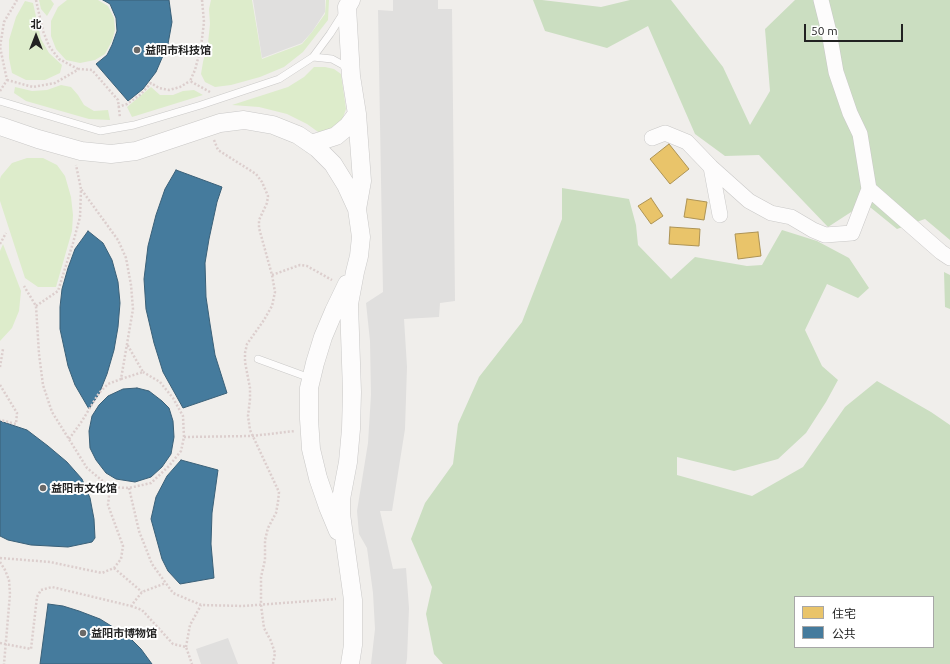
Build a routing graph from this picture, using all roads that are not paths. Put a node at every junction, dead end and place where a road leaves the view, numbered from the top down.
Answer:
1 (821, 0) edge
2 (348, 2) edge
3 (313, 56) junction
4 (351, 76) junction
5 (0, 101) edge
6 (357, 114) junction
7 (0, 126) edge
8 (652, 138) dead end
9 (311, 144) junction
10 (712, 167) junction
11 (869, 189) junction
12 (357, 209) junction
13 (720, 215) dead end
14 (950, 258) edge
15 (355, 272) junction
16 (258, 359) dead end
17 (311, 379) junction
18 (345, 548) junction
19 (350, 664) edge

1 - 11 street
2 - 3 lane
2 - 4 street
3 - 4 lane
3 - 5 lane
4 - 6 street
6 - 9 street
6 - 12 street
7 - 9 street
8 - 10 street
9 - 12 street
10 - 11 street
10 - 13 street
11 - 14 street
12 - 15 street
15 - 17 street
15 - 18 street
16 - 17 lane
17 - 18 street
18 - 19 street

